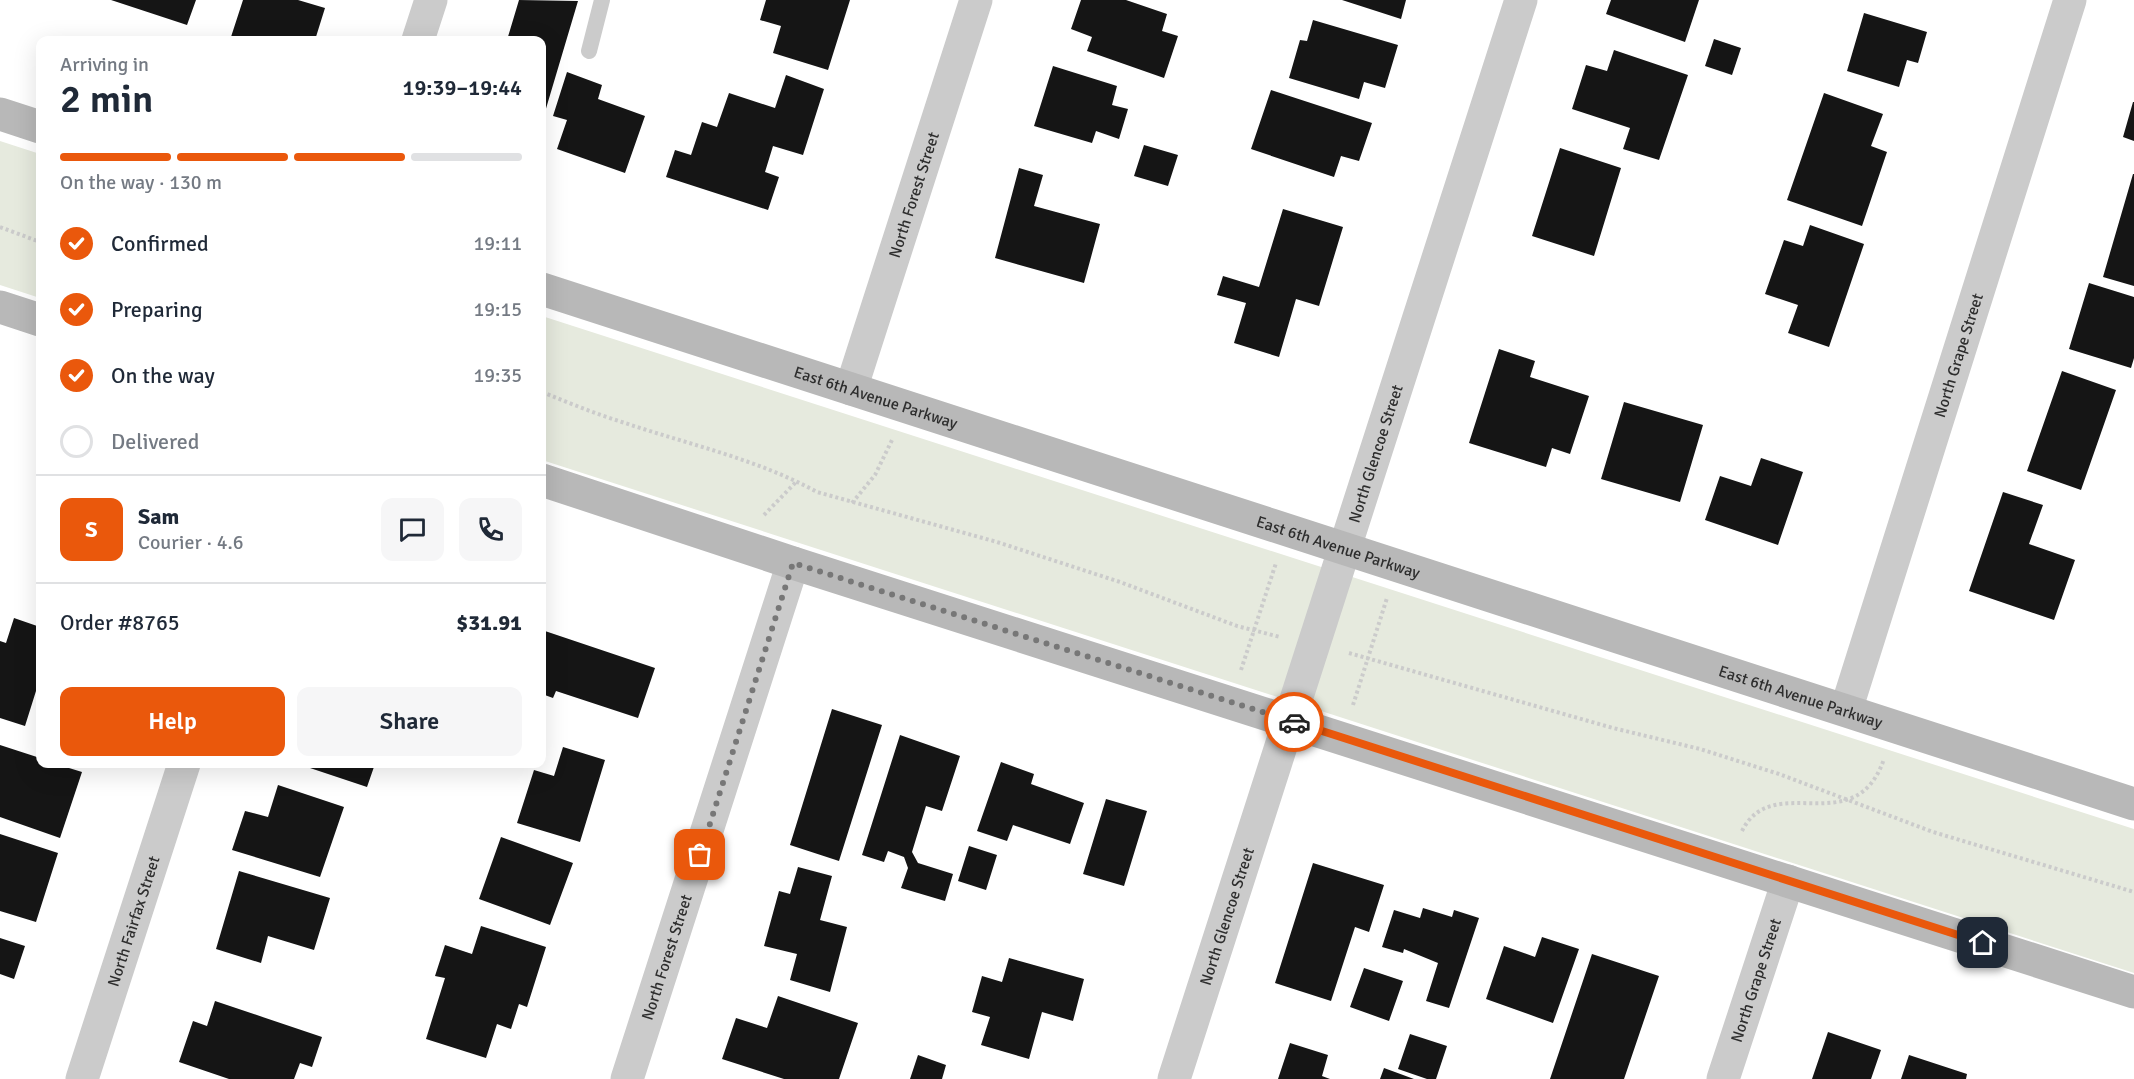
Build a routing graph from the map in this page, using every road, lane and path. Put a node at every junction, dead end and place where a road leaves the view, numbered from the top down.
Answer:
1 (431, 0) edge
2 (602, 0) edge
3 (976, 0) edge
4 (1521, 0) edge
5 (2070, 0) edge
6 (419, 36) edge
7 (589, 51) dead end
8 (0, 114) edge
9 (36, 126) edge
10 (0, 227) edge
11 (36, 240) edge
12 (546, 290) edge
13 (0, 307) edge
14 (36, 319) edge
15 (851, 389) junction
16 (546, 394) edge
17 (905, 406) junction
18 (546, 481) edge
19 (852, 503) dead end
20 (1287, 530) junction
21 (746, 547) junction
22 (1345, 549) junction
23 (793, 563) junction
24 (1398, 566) junction
25 (1230, 701) junction
26 (1846, 710) junction
27 (1291, 721) junction
28 (1895, 726) junction
29 (1343, 738) junction
30 (183, 768) edge
31 (1849, 800) junction
32 (2134, 804) edge
33 (1727, 861) junction
34 (1788, 881) junction
35 (2134, 892) edge
36 (2134, 992) edge
37 (82, 1079) edge
38 (627, 1079) edge
39 (1174, 1079) edge
40 (1723, 1079) edge

1 - 6 street
2 - 7 lane
3 - 15 street, North Forest Street
4 - 22 street, North Glencoe Street
5 - 26 street, North Grape Street
8 - 9 main road
10 - 11 path
12 - 15 main road, East 6th Avenue Parkway
13 - 14 main road
15 - 17 main road, East 6th Avenue Parkway
16 - 21 path
17 - 19 path
17 - 20 main road, East 6th Avenue Parkway
18 - 21 main road
20 - 22 main road, East 6th Avenue Parkway
20 - 25 path
21 - 23 main road
22 - 24 main road, East 6th Avenue Parkway
22 - 27 street, North Glencoe Street
23 - 25 main road
23 - 38 street, North Forest Street
24 - 26 main road, East 6th Avenue Parkway
24 - 29 path
25 - 27 main road
26 - 28 main road, East 6th Avenue Parkway
27 - 29 main road
27 - 39 street, North Glencoe Street
28 - 31 path
28 - 32 main road, East 6th Avenue Parkway
29 - 33 main road
30 - 37 street, North Fairfax Street
31 - 33 path
31 - 35 path
33 - 34 main road
34 - 36 main road
34 - 40 street, North Grape Street

